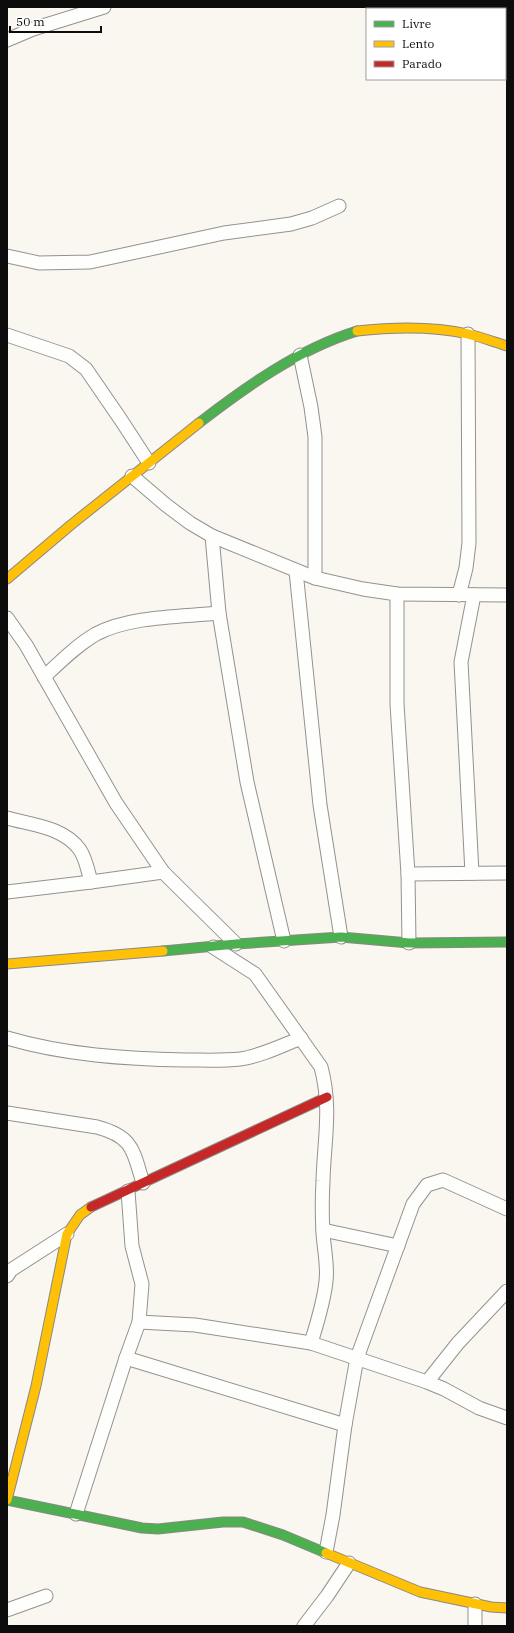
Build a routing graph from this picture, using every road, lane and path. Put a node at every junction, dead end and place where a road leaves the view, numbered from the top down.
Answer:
1 (104, 7) edge
2 (7, 40) edge
3 (339, 206) dead end
4 (7, 256) edge
5 (468, 334) junction
6 (7, 335) edge
7 (507, 346) edge
8 (300, 355) junction
9 (149, 463) junction
10 (132, 476) junction
11 (212, 536) junction
12 (296, 572) junction
13 (314, 578) junction
14 (7, 579) edge
15 (397, 594) junction
16 (458, 595) junction
17 (474, 595) junction
18 (507, 595) edge
19 (218, 614) junction
20 (7, 618) edge
21 (44, 677) junction
22 (7, 818) edge
23 (163, 872) junction
24 (472, 873) junction
25 (507, 873) edge
26 (408, 874) junction
27 (92, 882) junction
28 (7, 892) edge
29 (341, 937) junction
30 (284, 941) junction
31 (507, 942) edge
32 (409, 943) junction
33 (236, 944) junction
34 (213, 947) junction
35 (7, 964) edge
36 (7, 1038) edge
37 (301, 1038) junction
38 (327, 1097) junction
39 (7, 1113) edge
40 (143, 1183) junction
41 (128, 1191) junction
42 (507, 1209) edge
43 (323, 1230) junction
44 (67, 1234) junction
45 (398, 1246) junction
46 (7, 1276) edge
47 (507, 1291) edge
48 (139, 1322) junction
49 (311, 1343) junction
50 (126, 1358) junction
51 (357, 1358) junction
52 (427, 1382) junction
53 (507, 1418) edge
54 (345, 1425) junction
55 (7, 1500) edge
56 (76, 1514) junction
57 (326, 1552) junction
58 (349, 1563) junction
59 (46, 1596) dead end
60 (475, 1604) junction
61 (507, 1608) edge
62 (7, 1610) edge
63 (304, 1626) edge
64 (475, 1626) edge

1 - 2 street
3 - 4 street
5 - 7 street
5 - 8 street
5 - 16 street
6 - 9 street
8 - 9 street
8 - 13 street
9 - 10 street
10 - 11 street
10 - 14 street
11 - 12 street
11 - 19 street
12 - 13 street
12 - 29 street
13 - 15 street
15 - 16 street
15 - 26 street
16 - 17 street
17 - 18 street
17 - 24 street
19 - 21 street
19 - 30 street
20 - 21 street
21 - 23 street
22 - 27 street
23 - 27 street
23 - 33 street
24 - 25 street
24 - 26 street
26 - 32 street
27 - 28 street
29 - 30 street
29 - 32 street
30 - 33 street
31 - 32 street
33 - 34 street
34 - 35 street
34 - 37 street
36 - 37 street
37 - 38 street
38 - 40 street
38 - 43 street
39 - 40 street
40 - 41 street
41 - 44 street
41 - 48 street
42 - 45 street
43 - 45 street
43 - 49 street
44 - 46 street
44 - 55 street
45 - 51 street
47 - 52 street
48 - 49 street
48 - 50 street
49 - 51 street
50 - 54 street
50 - 56 street
51 - 52 street
51 - 54 street
52 - 53 street
54 - 57 street
55 - 56 street
56 - 57 street
57 - 58 street
58 - 60 street
58 - 63 street
59 - 62 street
60 - 61 street
60 - 64 street

